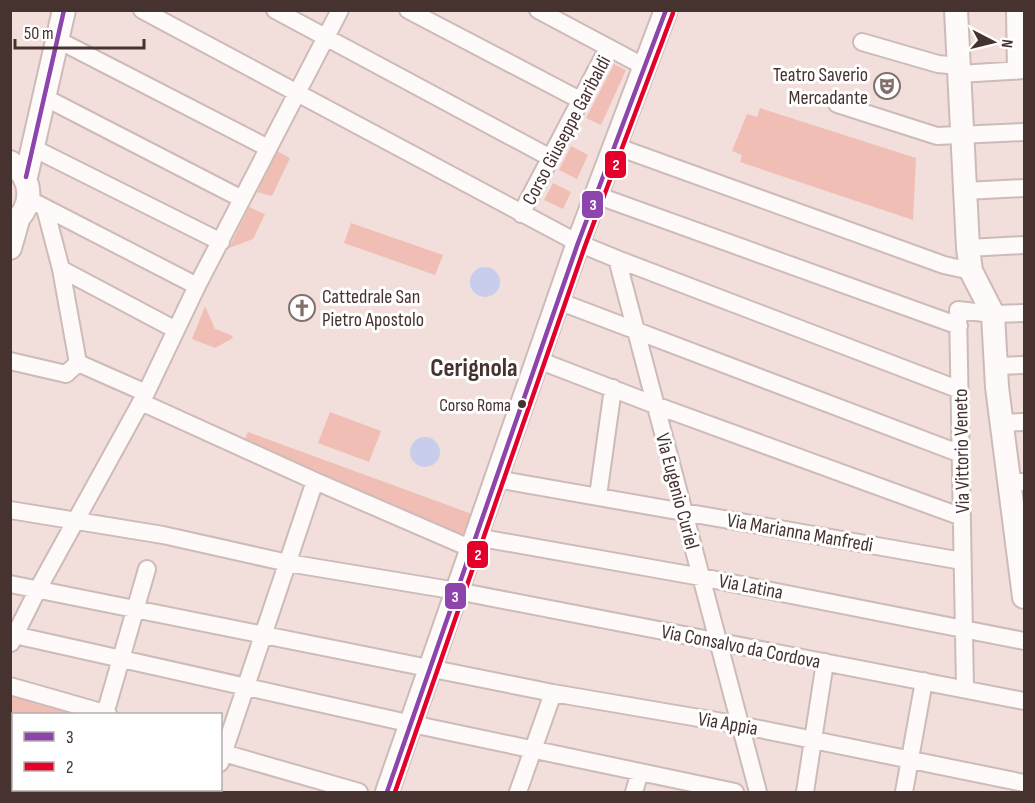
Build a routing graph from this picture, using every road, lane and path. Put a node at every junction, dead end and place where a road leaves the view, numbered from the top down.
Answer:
1 (64, 10) edge
2 (142, 10) edge
3 (275, 10) edge
4 (340, 10) edge
5 (408, 10) edge
6 (538, 10) edge
7 (666, 10) edge
8 (956, 10) edge
9 (1015, 10) edge
10 (326, 38) junction
11 (58, 40) junction
12 (862, 42) dead end
13 (608, 48) junction
14 (645, 67) junction
15 (959, 70) junction
16 (1020, 70) edge
17 (297, 93) junction
18 (44, 97) junction
19 (580, 100) junction
20 (837, 104) dead end
21 (1024, 132) edge
22 (962, 136) junction
23 (615, 146) junction
24 (33, 148) junction
25 (268, 148) junction
26 (549, 158) junction
27 (18, 169) edge
28 (1024, 189) edge
29 (965, 191) junction
30 (596, 195) junction
31 (242, 200) junction
32 (37, 204) junction
33 (521, 214) junction
34 (14, 223) edge
35 (221, 242) junction
36 (578, 243) junction
37 (1024, 245) edge
38 (10, 248) edge
39 (968, 248) junction
40 (616, 259) junction
41 (61, 269) junction
42 (971, 271) junction
43 (197, 286) junction
44 (558, 301) junction
45 (1024, 313) edge
46 (993, 314) junction
47 (959, 326) junction
48 (176, 330) junction
49 (636, 331) junction
50 (538, 360) junction
51 (10, 361) edge
52 (78, 363) junction
53 (1024, 365) edge
54 (996, 377) junction
55 (613, 388) junction
56 (960, 390) junction
57 (143, 398) junction
58 (655, 405) junction
59 (1024, 422) edge
60 (1002, 423) junction
61 (961, 454) junction
62 (496, 479) junction
63 (315, 481) junction
64 (1017, 482) edge
65 (598, 496) junction
66 (10, 510) edge
67 (683, 511) junction
68 (962, 517) junction
69 (76, 522) junction
70 (474, 543) junction
71 (1022, 557) edge
72 (962, 561) junction
73 (288, 562) junction
74 (147, 569) dead end
75 (701, 577) junction
76 (10, 584) edge
77 (38, 589) junction
78 (457, 591) junction
79 (1024, 597) edge
80 (137, 608) junction
81 (964, 627) junction
82 (264, 634) junction
83 (12, 638) edge
84 (718, 641) junction
85 (1024, 641) edge
86 (121, 658) junction
87 (825, 662) junction
88 (431, 668) junction
89 (924, 681) junction
90 (10, 686) edge
91 (246, 687) junction
92 (965, 688) junction
93 (553, 693) junction
94 (1024, 701) edge
95 (103, 713) edge
96 (106, 713) edge
97 (412, 724) junction
98 (740, 725) junction
99 (814, 740) junction
100 (533, 750) junction
101 (222, 756) edge
102 (910, 761) junction
103 (640, 772) junction
104 (1024, 783) edge
105 (358, 792) edge
106 (387, 792) edge
107 (519, 792) edge
108 (634, 792) edge
109 (731, 792) edge
110 (758, 792) edge
111 (806, 792) edge
112 (904, 792) edge

1 - 11 street
2 - 17 street
3 - 10 street
4 - 10 street
5 - 19 street
6 - 13 street
7 - 14 street, Corso Giuseppe Garibaldi
8 - 15 street
9 - 16 street
10 - 17 street
10 - 26 street
11 - 18 street
11 - 25 street
12 - 15 street
13 - 14 street, Corso Giuseppe Garibaldi
13 - 19 street, Corso Giuseppe Garibaldi
14 - 23 street, Corso Giuseppe Garibaldi
15 - 16 street
15 - 22 street
17 - 25 street
17 - 33 street
18 - 24 street
18 - 31 street
19 - 26 street, Corso Giuseppe Garibaldi
20 - 22 street
21 - 22 street
22 - 29 street
23 - 30 street, Corso Giuseppe Garibaldi
23 - 42 street
24 - 27 street
24 - 35 street
25 - 31 street
26 - 33 street, Corso Giuseppe Garibaldi
27 - 32 street
28 - 29 street
29 - 39 street
30 - 36 street, Corso Giuseppe Garibaldi
30 - 47 street
31 - 35 street
32 - 34 street
32 - 41 street
32 - 43 street
33 - 36 street, Corso Giuseppe Garibaldi
34 - 38 street
35 - 43 street
36 - 40 street
36 - 44 street
37 - 39 street
39 - 42 street
40 - 49 street, Via Eugenio Curiel
40 - 56 street
41 - 48 street
41 - 52 street
42 - 46 street
43 - 48 street
44 - 49 street
44 - 50 street
45 - 46 street
46 - 47 street
46 - 54 street
47 - 56 street, Via Vittorio Veneto
48 - 57 street
49 - 58 street, Via Eugenio Curiel
49 - 61 street
50 - 55 street
50 - 62 street
51 - 52 street
52 - 57 street, Via Latina
53 - 54 street
54 - 60 street
55 - 58 street
55 - 65 street
56 - 61 street, Via Vittorio Veneto
57 - 63 street, Via Latina
57 - 69 street
58 - 67 street, Via Eugenio Curiel
58 - 68 street
59 - 60 street
60 - 64 street
61 - 68 street, Via Vittorio Veneto
62 - 65 street, Via Marianna Manfredi
62 - 70 street
63 - 70 street, Via Latina
63 - 73 street
64 - 71 street
65 - 67 street, Via Marianna Manfredi
66 - 69 street, Via Consalvo da Cordova
67 - 72 street, Via Marianna Manfredi
67 - 75 street, Via Eugenio Curiel
68 - 72 street, Via Vittorio Veneto
69 - 73 street, Via Consalvo da Cordova
69 - 77 street
70 - 75 street, Via Latina
70 - 78 street
71 - 79 street
72 - 81 street, Via Vittorio Veneto
73 - 78 street, Via Consalvo da Cordova
73 - 82 street
74 - 80 street
75 - 81 street, Via Latina
75 - 84 street, Via Eugenio Curiel
76 - 77 street, Via Appia
77 - 80 street, Via Appia
77 - 83 street
78 - 84 street, Via Consalvo da Cordova
78 - 88 street
80 - 82 street, Via Appia
80 - 86 street
81 - 85 street, Via Latina
81 - 92 street, Via Vittorio Veneto
82 - 88 street, Via Appia
82 - 91 street
83 - 86 street
84 - 87 street, Via Consalvo da Cordova
84 - 98 street, Via Eugenio Curiel
86 - 91 street
86 - 96 street
87 - 89 street, Via Consalvo da Cordova
87 - 99 street
88 - 93 street, Via Appia
88 - 97 street
89 - 92 street, Via Consalvo da Cordova
89 - 102 street
90 - 95 street
91 - 97 street
91 - 101 street
92 - 94 street, Via Consalvo da Cordova
93 - 98 street, Via Appia
93 - 100 street
97 - 100 street
97 - 106 street
98 - 99 street, Via Appia
98 - 110 street, Via Eugenio Curiel
99 - 102 street, Via Appia
99 - 111 street
100 - 103 street
100 - 107 street
101 - 105 street
102 - 104 street, Via Appia
102 - 112 street
103 - 108 street
103 - 109 street

